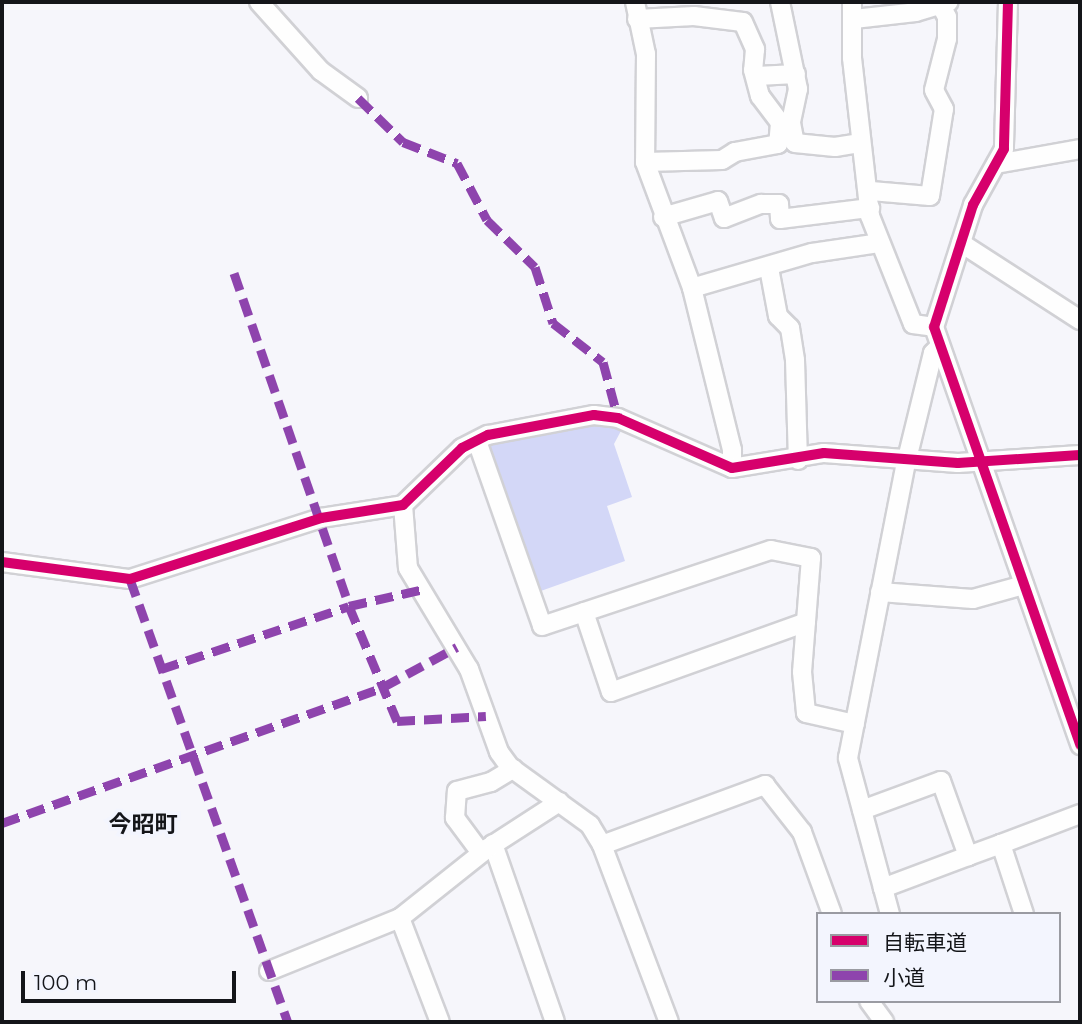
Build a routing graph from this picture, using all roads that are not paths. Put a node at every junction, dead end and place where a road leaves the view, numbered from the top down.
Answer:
1 (259, 2) edge
2 (780, 2) edge
3 (1008, 2) edge
4 (944, 3) edge
5 (636, 10) edge
6 (853, 10) edge
7 (796, 74) junction
8 (757, 76) junction
9 (358, 98) dead end
10 (786, 123) junction
11 (861, 143) junction
12 (786, 144) junction
13 (1080, 149) edge
14 (645, 162) junction
15 (996, 164) junction
16 (871, 200) junction
17 (663, 217) junction
18 (880, 243) junction
19 (961, 243) junction
20 (769, 268) junction
21 (692, 288) junction
22 (1080, 320) edge
23 (933, 327) junction
24 (940, 346) junction
25 (477, 440) junction
26 (1080, 455) edge
27 (798, 460) junction
28 (980, 462) junction
29 (906, 463) junction
30 (732, 468) junction
31 (402, 505) junction
32 (2, 562) edge
33 (1024, 585) junction
34 (880, 592) junction
35 (584, 612) junction
36 (806, 622) junction
37 (855, 724) junction
38 (1080, 745) edge
39 (513, 769) junction
40 (559, 802) junction
41 (862, 810) junction
42 (1080, 814) edge
43 (1001, 844) junction
44 (602, 845) junction
45 (487, 849) junction
46 (968, 856) junction
47 (883, 888) junction
48 (831, 912) edge
49 (889, 912) edge
50 (1023, 912) edge
51 (400, 918) junction
52 (269, 971) dead end
53 (870, 1003) edge
54 (440, 1022) edge
55 (555, 1022) edge
56 (669, 1022) edge
57 (884, 1022) edge

1 - 9 street
2 - 7 street
3 - 15 street
4 - 6 street
4 - 16 street
5 - 8 street
5 - 14 street
6 - 11 street
7 - 8 street
7 - 10 street
8 - 10 street
10 - 12 street
11 - 12 street
11 - 16 street
12 - 14 street
13 - 15 street
14 - 17 street
15 - 19 street
16 - 17 street
16 - 18 street
17 - 21 street
18 - 20 street
18 - 23 street
19 - 22 street
19 - 23 street
20 - 21 street
20 - 27 street
21 - 30 street
23 - 24 street
24 - 28 street
24 - 29 street
25 - 30 street
25 - 31 street
25 - 35 street
26 - 28 street
27 - 29 street
27 - 30 street
28 - 29 street
28 - 33 street
29 - 34 street
31 - 32 street
31 - 39 street
33 - 34 street
33 - 38 street
34 - 37 street
35 - 36 street
35 - 36 street
36 - 37 street
37 - 41 street
39 - 40 street
39 - 45 street
40 - 44 street
40 - 45 street
41 - 46 street
41 - 47 street
42 - 43 street
43 - 46 street
43 - 50 street
44 - 48 street
44 - 56 street
45 - 51 street
45 - 55 street
46 - 47 street
47 - 49 street
51 - 52 street
51 - 54 street
53 - 57 street

